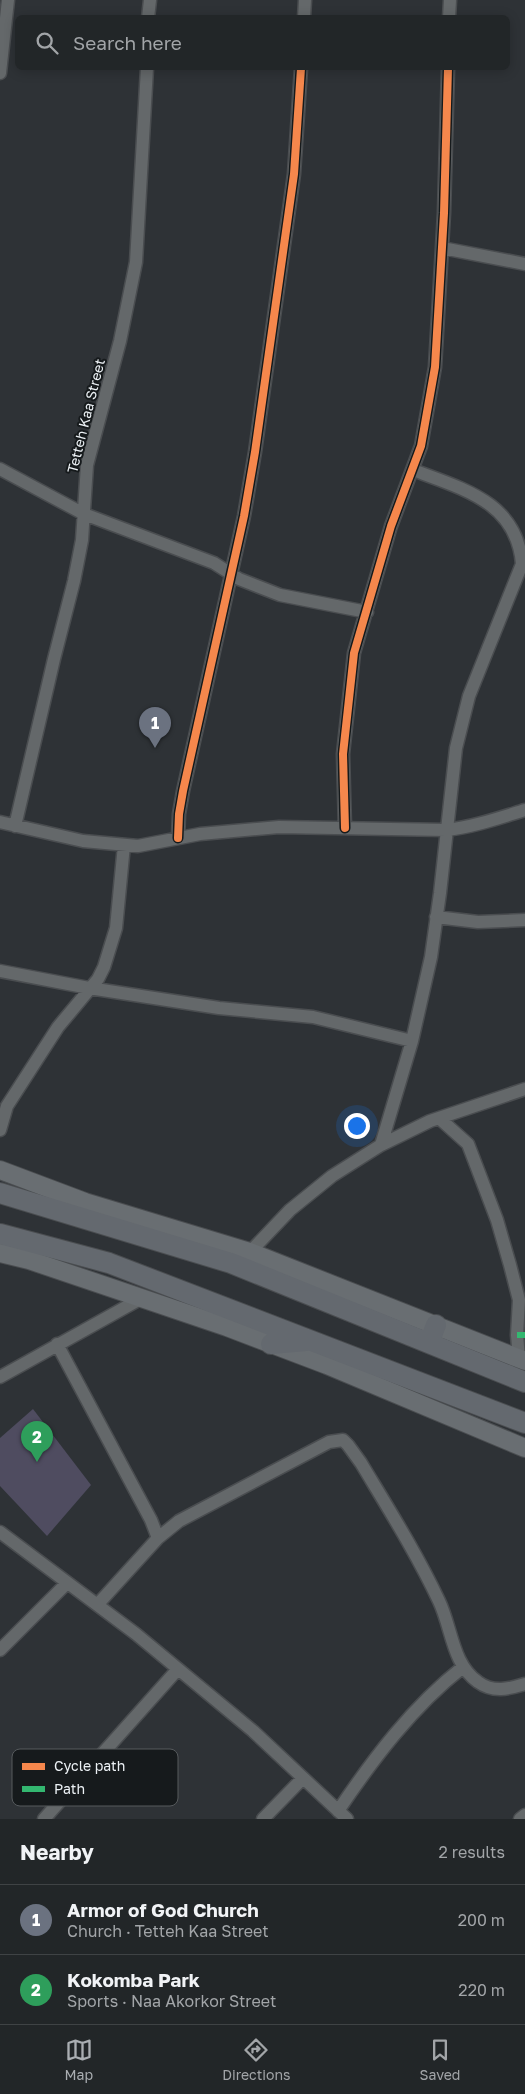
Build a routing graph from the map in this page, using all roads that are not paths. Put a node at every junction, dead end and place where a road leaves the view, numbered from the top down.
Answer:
1 (8, 0) edge
2 (150, 0) edge
3 (305, 0) edge
4 (450, 0) edge
5 (148, 15) edge
6 (304, 15) edge
7 (449, 15) edge
8 (148, 70) edge
9 (301, 70) edge
10 (448, 70) edge
11 (0, 73) edge
12 (442, 248) junction
13 (525, 264) edge
14 (0, 469) edge
15 (413, 470) junction
16 (84, 514) junction
17 (230, 573) junction
18 (367, 612) junction
19 (525, 810) edge
20 (0, 822) edge
21 (15, 826) junction
22 (345, 828) junction
23 (446, 830) junction
24 (178, 838) junction
25 (124, 845) junction
26 (436, 917) junction
27 (525, 920) edge
28 (0, 971) edge
29 (89, 988) junction
30 (412, 1041) junction
31 (525, 1089) edge
32 (439, 1118) junction
33 (0, 1130) edge
34 (381, 1145) junction
35 (0, 1170) edge
36 (0, 1193) edge
37 (0, 1234) edge
38 (250, 1252) junction
39 (0, 1253) edge
40 (142, 1298) junction
41 (432, 1334) junction
42 (312, 1341) junction
43 (57, 1344) junction
44 (271, 1344) junction
45 (522, 1359) edge
46 (2, 1372) edge
47 (525, 1382) edge
48 (525, 1423) edge
49 (525, 1448) edge
50 (0, 1532) edge
51 (158, 1538) junction
52 (67, 1583) junction
53 (98, 1604) junction
54 (0, 1650) edge
55 (463, 1667) junction
56 (178, 1669) junction
57 (525, 1684) edge
58 (107, 1749) edge
59 (303, 1778) junction
60 (56, 1806) edge
61 (343, 1815) edge
62 (525, 1815) edge
63 (44, 1819) edge
64 (263, 1819) edge
65 (520, 1819) edge

1 - 11 street
2 - 5 street
3 - 6 street
4 - 7 street
8 - 16 street, Tetteh Kaa Street
9 - 17 street
10 - 12 street
12 - 13 street
12 - 15 street
14 - 16 street
15 - 18 street
15 - 23 street
16 - 17 street
16 - 21 street, Tetteh Kaa Street
17 - 18 street
17 - 24 street
18 - 22 street
19 - 23 street
20 - 21 street
21 - 25 street
22 - 23 street
22 - 24 street
23 - 26 street
24 - 25 street
25 - 29 street
26 - 27 street
26 - 30 street
28 - 29 street
29 - 30 street
29 - 33 street
30 - 34 street
31 - 32 street
32 - 34 street
32 - 45 street
34 - 38 street
35 - 38 street
36 - 41 main road
37 - 42 main road
38 - 41 street
39 - 40 street
40 - 43 street
40 - 44 street
41 - 45 street
41 - 47 main road
42 - 44 main road
42 - 48 main road
43 - 46 street
43 - 51 street
44 - 49 street
50 - 52 street
51 - 53 street
51 - 55 street
52 - 53 street
52 - 54 street
53 - 56 street
55 - 57 street
55 - 61 street
56 - 58 street
56 - 59 street
59 - 61 street
59 - 64 street
60 - 63 street
62 - 65 street

